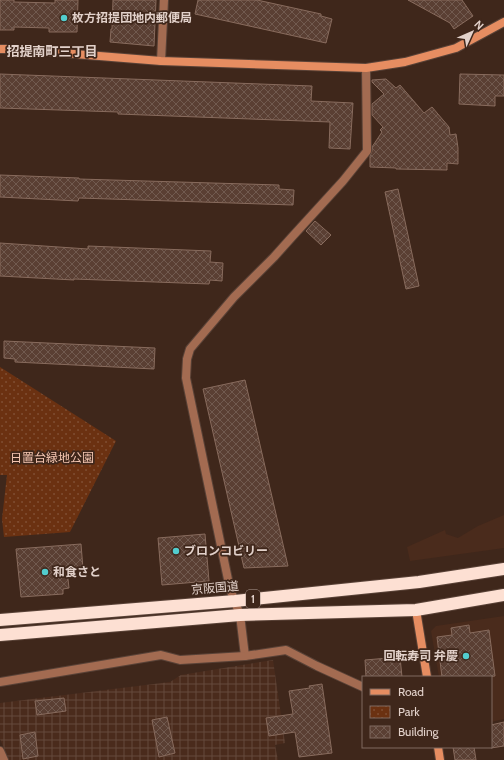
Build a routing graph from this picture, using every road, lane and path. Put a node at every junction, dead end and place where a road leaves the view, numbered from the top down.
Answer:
1 (164, 0) edge
2 (504, 22) edge
3 (0, 49) edge
4 (161, 60) junction
5 (366, 68) junction
6 (504, 569) edge
7 (504, 595) edge
8 (235, 601) junction
9 (416, 610) junction
10 (240, 616) junction
11 (0, 620) edge
12 (0, 635) edge
13 (245, 656) junction
14 (427, 676) edge
15 (0, 682) edge
16 (362, 688) edge
17 (438, 748) edge
18 (0, 751) edge
19 (4, 760) edge
20 (440, 760) edge

1 - 4 street
2 - 5 street
3 - 4 street
4 - 5 street
5 - 8 street
6 - 8 highway, 京阪国道 / 1
7 - 9 highway, 1
8 - 10 street
8 - 11 highway, 京阪国道 / 1
9 - 10 highway, 1
9 - 14 street
10 - 12 highway, 1
10 - 13 street
13 - 15 street
13 - 16 street
17 - 20 street
18 - 19 street

